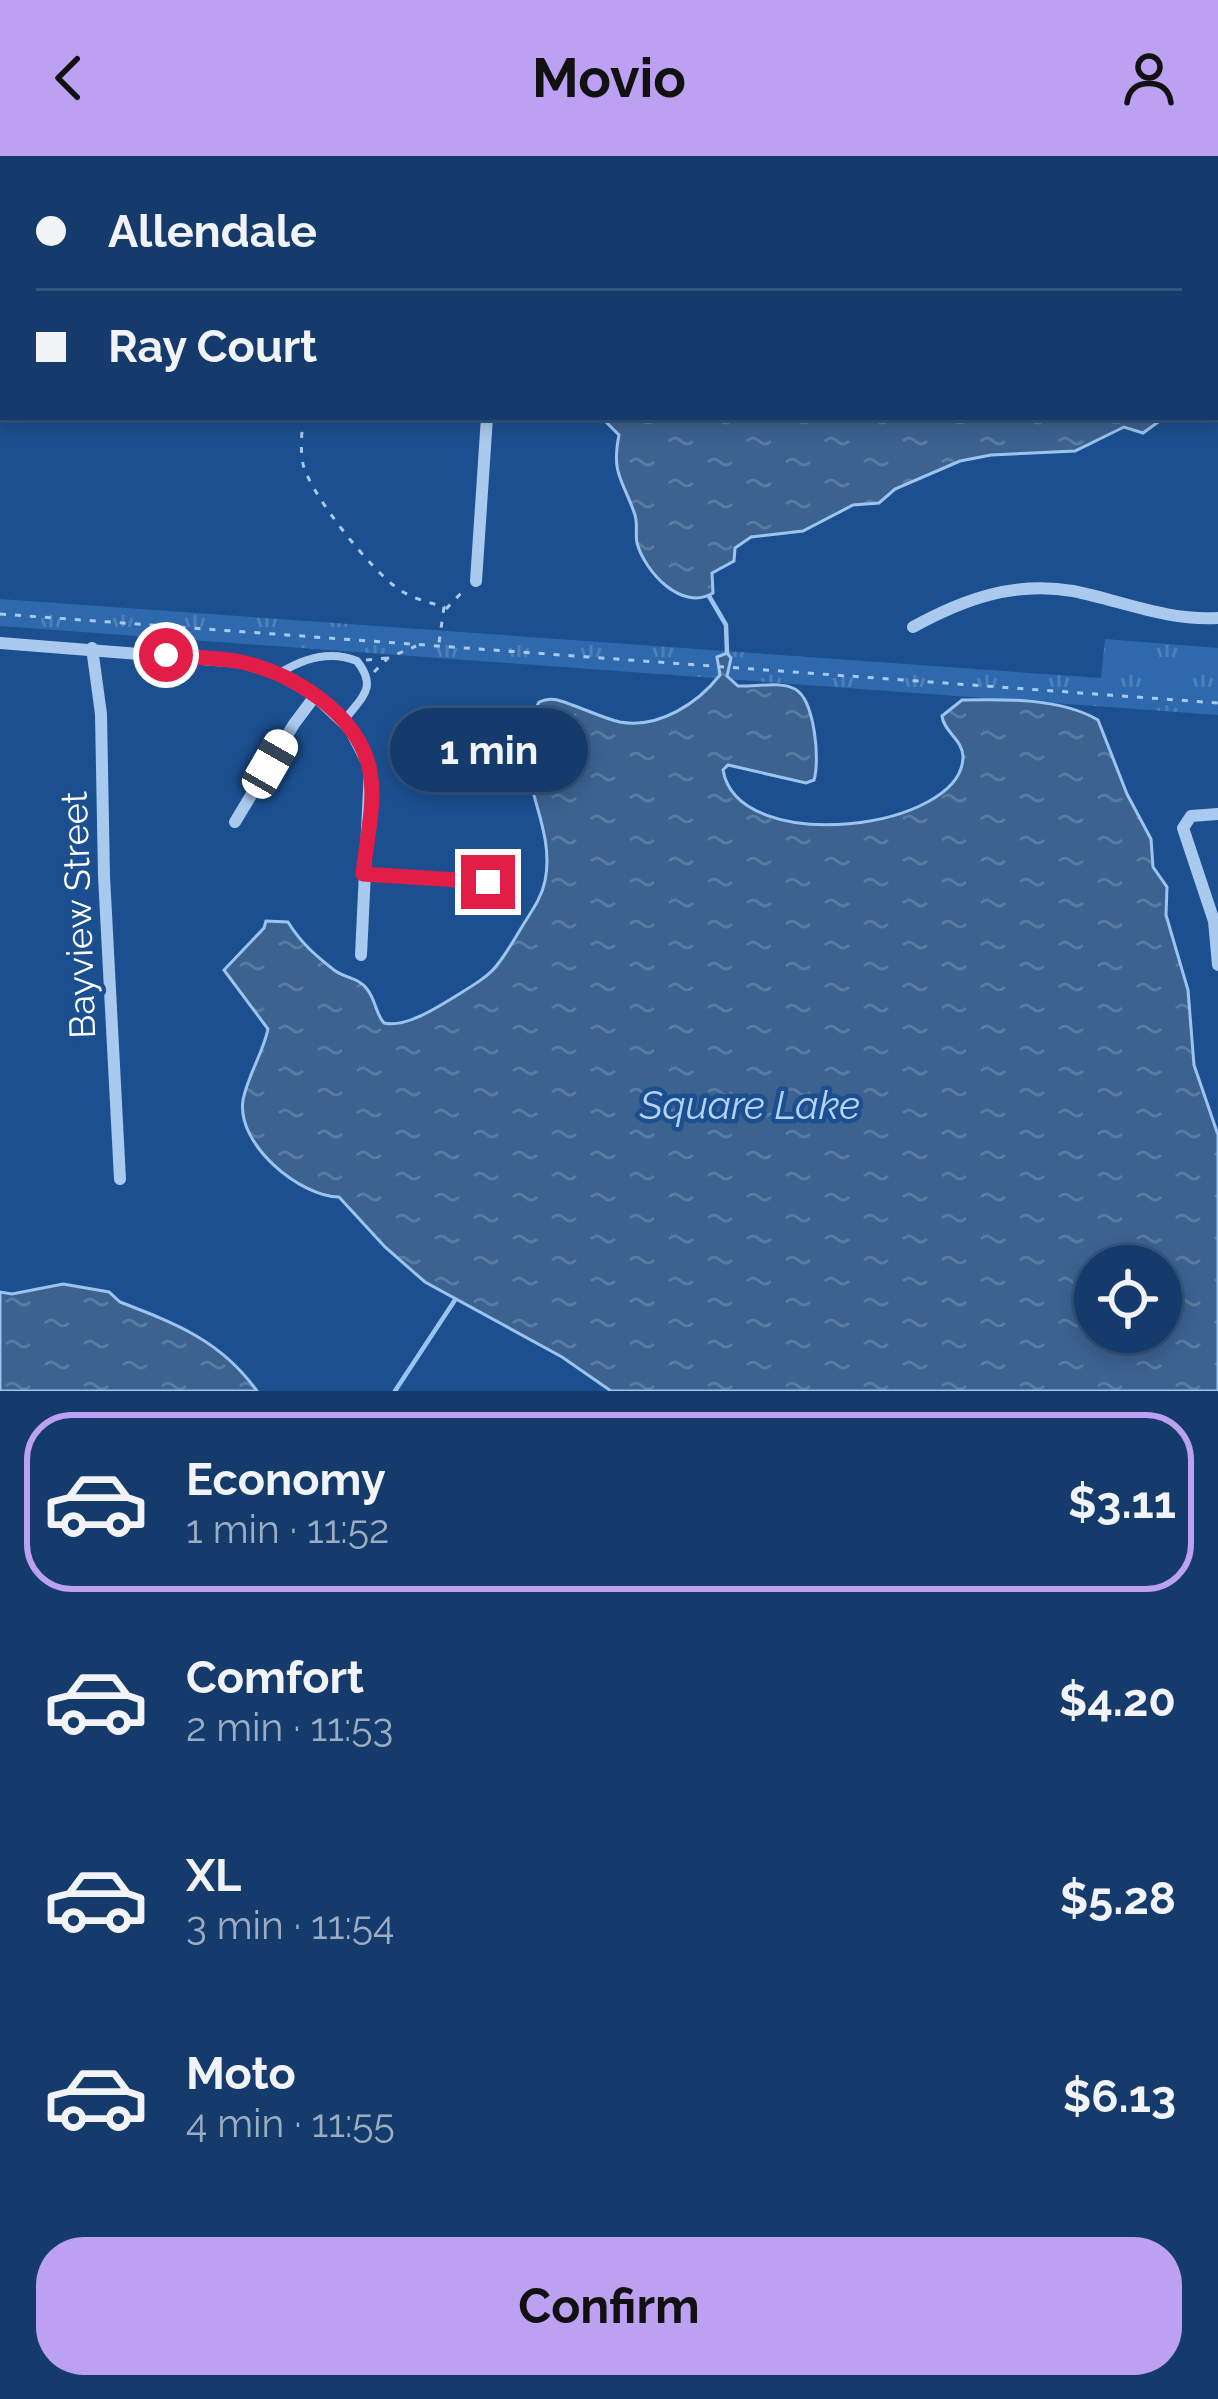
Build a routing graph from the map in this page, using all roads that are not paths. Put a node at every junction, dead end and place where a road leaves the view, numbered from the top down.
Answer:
1 (487, 420) edge
2 (476, 581) road end
3 (1218, 618) edge
4 (914, 627) dead end
5 (0, 643) edge
6 (92, 648) junction
7 (279, 674) junction
8 (316, 696) junction
9 (344, 721) junction
10 (1218, 814) edge
11 (235, 822) dead end
12 (363, 874) junction
13 (488, 882) dead end
14 (361, 955) dead end
15 (1218, 965) edge
16 (120, 1180) dead end

1 - 2 street
3 - 4 street
5 - 6 street
6 - 7 street
6 - 16 street, Bayview Street
7 - 8 street
7 - 9 lane
8 - 9 street
8 - 11 street
9 - 12 street
10 - 15 street
12 - 13 street
12 - 14 street

